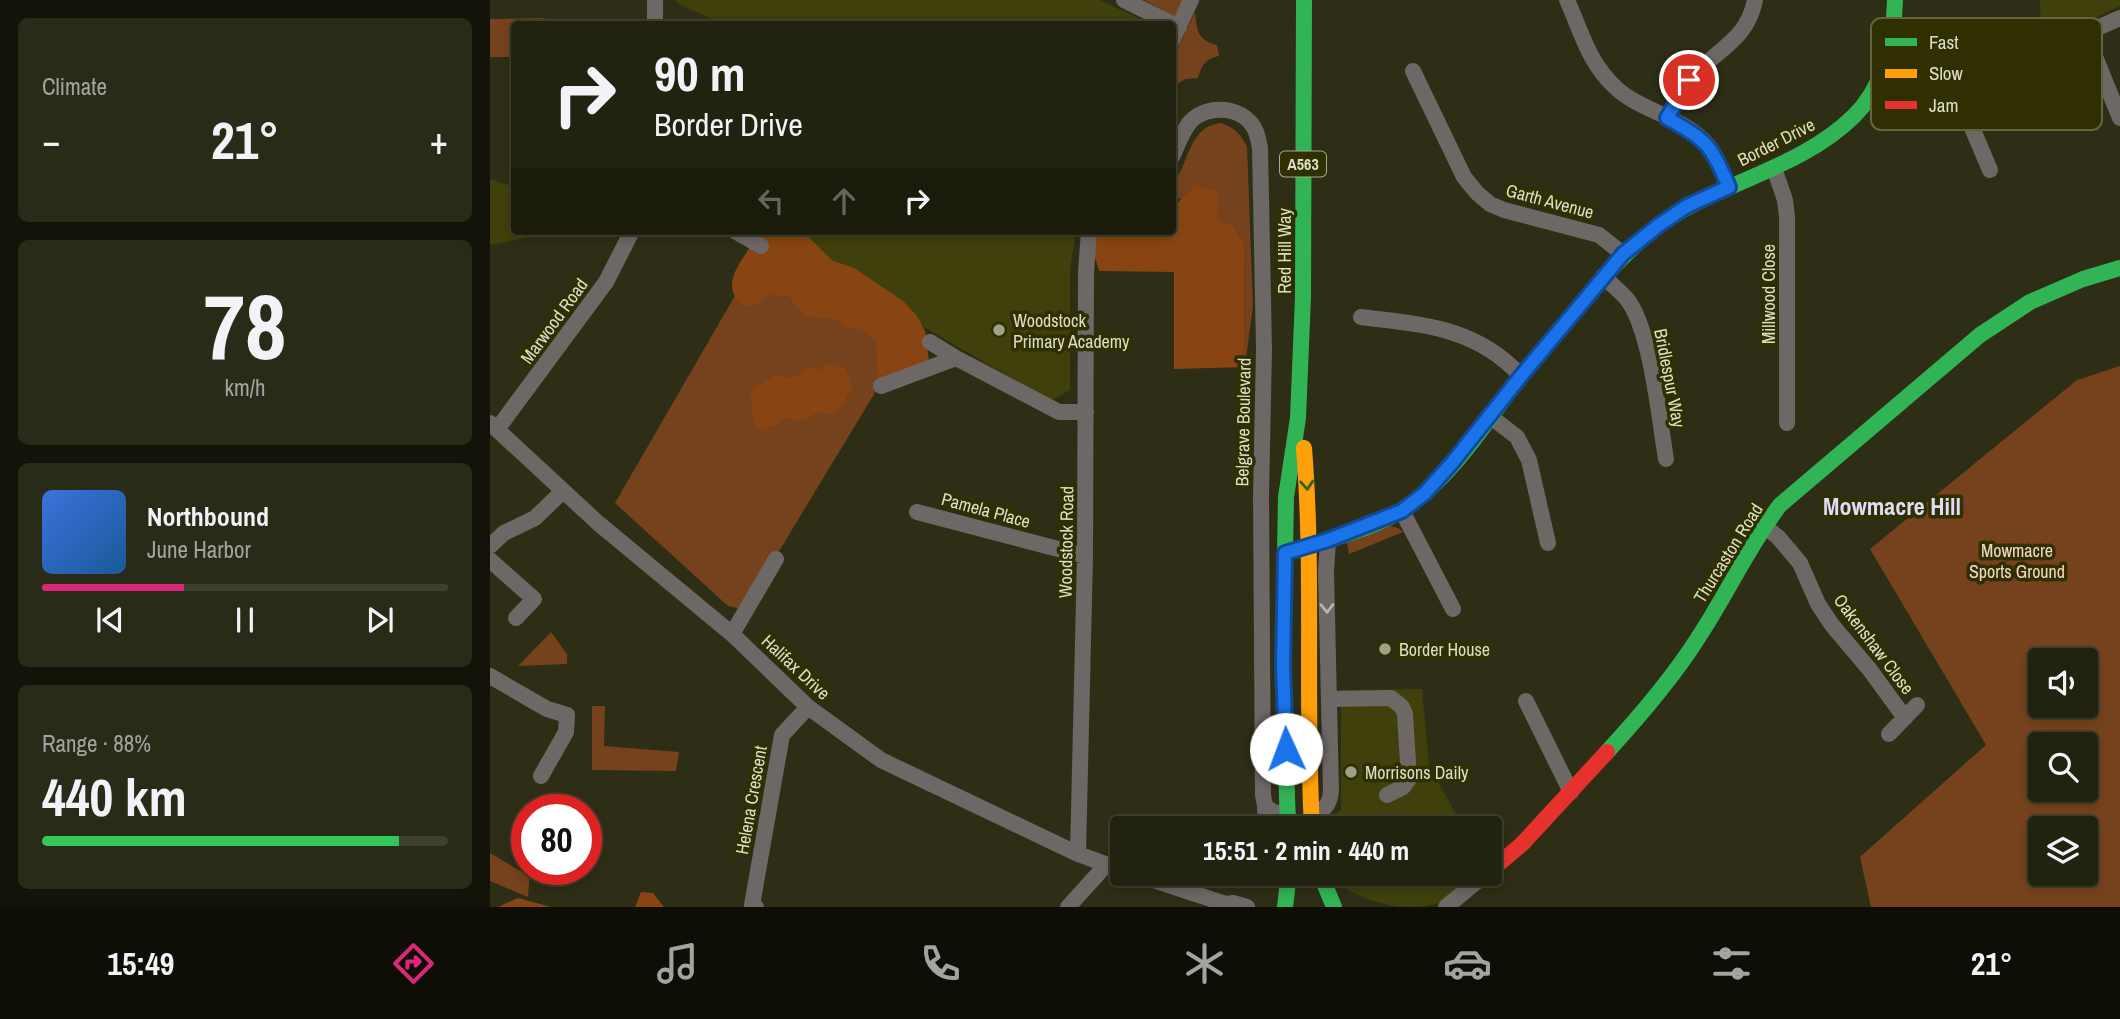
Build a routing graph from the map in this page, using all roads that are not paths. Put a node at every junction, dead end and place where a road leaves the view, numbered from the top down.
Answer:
1 (655, 0) edge
2 (1124, 0) edge
3 (1191, 0) edge
4 (1304, 0) edge
5 (1567, 0) edge
6 (1755, 0) edge
7 (1895, 0) edge
8 (1894, 18) edge
9 (2120, 18) edge
10 (655, 21) edge
11 (1156, 21) edge
12 (2102, 25) edge
13 (1176, 34) edge
14 (1413, 71) dead end
15 (2102, 74) edge
16 (1871, 96) edge
17 (1667, 118) junction
18 (2120, 118) edge
19 (1973, 130) edge
20 (1176, 150) edge
21 (1774, 168) junction
22 (1990, 170) dead end
23 (1729, 187) junction
24 (630, 235) edge
25 (741, 235) edge
26 (1089, 235) edge
27 (761, 246) dead end
28 (1623, 254) junction
29 (2120, 268) edge
30 (1603, 276) junction
31 (1362, 317) dead end
32 (930, 342) dead end
33 (956, 358) junction
34 (1521, 376) junction
35 (881, 386) dead end
36 (1086, 412) junction
37 (1491, 417) junction
38 (1298, 418) junction
39 (1787, 423) dead end
40 (494, 425) edge
41 (1669, 449) dead end
42 (562, 492) junction
43 (1402, 511) junction
44 (917, 512) dead end
45 (1764, 526) junction
46 (1328, 540) junction
47 (1548, 543) dead end
48 (490, 546) edge
49 (1307, 547) junction
50 (1285, 553) junction
51 (1085, 556) junction
52 (776, 559) dead end
53 (490, 560) edge
54 (1453, 609) dead end
55 (516, 618) dead end
56 (732, 634) junction
57 (490, 676) edge
58 (1330, 699) junction
59 (1526, 701) dead end
60 (808, 707) junction
61 (1889, 734) dead end
62 (541, 776) dead end
63 (1571, 792) junction
64 (1387, 795) dead end
65 (1265, 806) junction
66 (1265, 816) edge
67 (1280, 816) edge
68 (1288, 816) edge
69 (1311, 816) edge
70 (1317, 816) edge
71 (1077, 854) junction
72 (1502, 860) edge
73 (1110, 866) edge
74 (1110, 871) edge
75 (1169, 886) edge
76 (1287, 886) edge
77 (1325, 886) edge
78 (1471, 886) edge
79 (1310, 905) dead end
80 (1227, 906) edge
81 (756, 907) edge
82 (1068, 907) edge
83 (1247, 907) edge
84 (1285, 907) edge
85 (1332, 907) edge
86 (1446, 907) edge

1 - 10 street
2 - 11 street
3 - 13 street
4 - 38 main road, Red Hill Way / A563
5 - 17 street
6 - 17 street
7 - 8 main road, Border Drive
9 - 12 street
14 - 28 street, Garth Avenue
15 - 18 street
16 - 21 main road, Border Drive
17 - 23 street
19 - 22 street
20 - 65 street, Belgrave Boulevard
21 - 23 main road, Border Drive
21 - 39 street, Millwood Close
23 - 28 main road, Border Drive
24 - 40 street, Marwood Road
25 - 27 street
26 - 36 street, Woodstock Road
28 - 30 main road, Border Drive
29 - 45 main road, Thurcaston Road
30 - 34 main road, Border Drive
30 - 41 street, Bridlespur Way
31 - 34 street
32 - 33 street
33 - 35 street
33 - 36 street
34 - 37 main road, Border Drive
36 - 51 street, Woodstock Road
37 - 43 main road, Border Drive
37 - 47 street
38 -> 49 main road, Red Hill Way / A563
38 - 50 main road, Red Hill Way / A563
40 - 42 street, Halifax Drive
42 - 48 street
42 - 56 street, Halifax Drive
43 - 46 main road, Border Drive
43 - 54 street
44 - 51 street, Pamela Place
45 - 61 street, Oakenshaw Close
45 - 63 main road, Thurcaston Road
46 - 49 main road, Border Drive
46 -> 58 street
49 - 50 main road, Border Drive
49 - 69 main road, Red Hill Way / A563
50 - 68 main road, Red Hill Way / A563
51 - 71 street, Woodstock Road
52 - 56 street
53 - 55 street
56 - 60 street, Halifax Drive
57 - 62 street
58 - 64 street
58 - 70 street
59 - 63 street
60 - 71 street, Halifax Drive
60 - 81 street, Helena Crescent
63 - 72 main road, Thurcaston Road
65 - 66 street, Belgrave Boulevard
65 - 67 street
71 - 73 street, Halifax Drive
74 - 82 street
75 - 80 street
76 - 84 main road
77 - 85 main road
78 - 86 street, Thurcaston Road
79 - 85 main road
80 - 83 street

